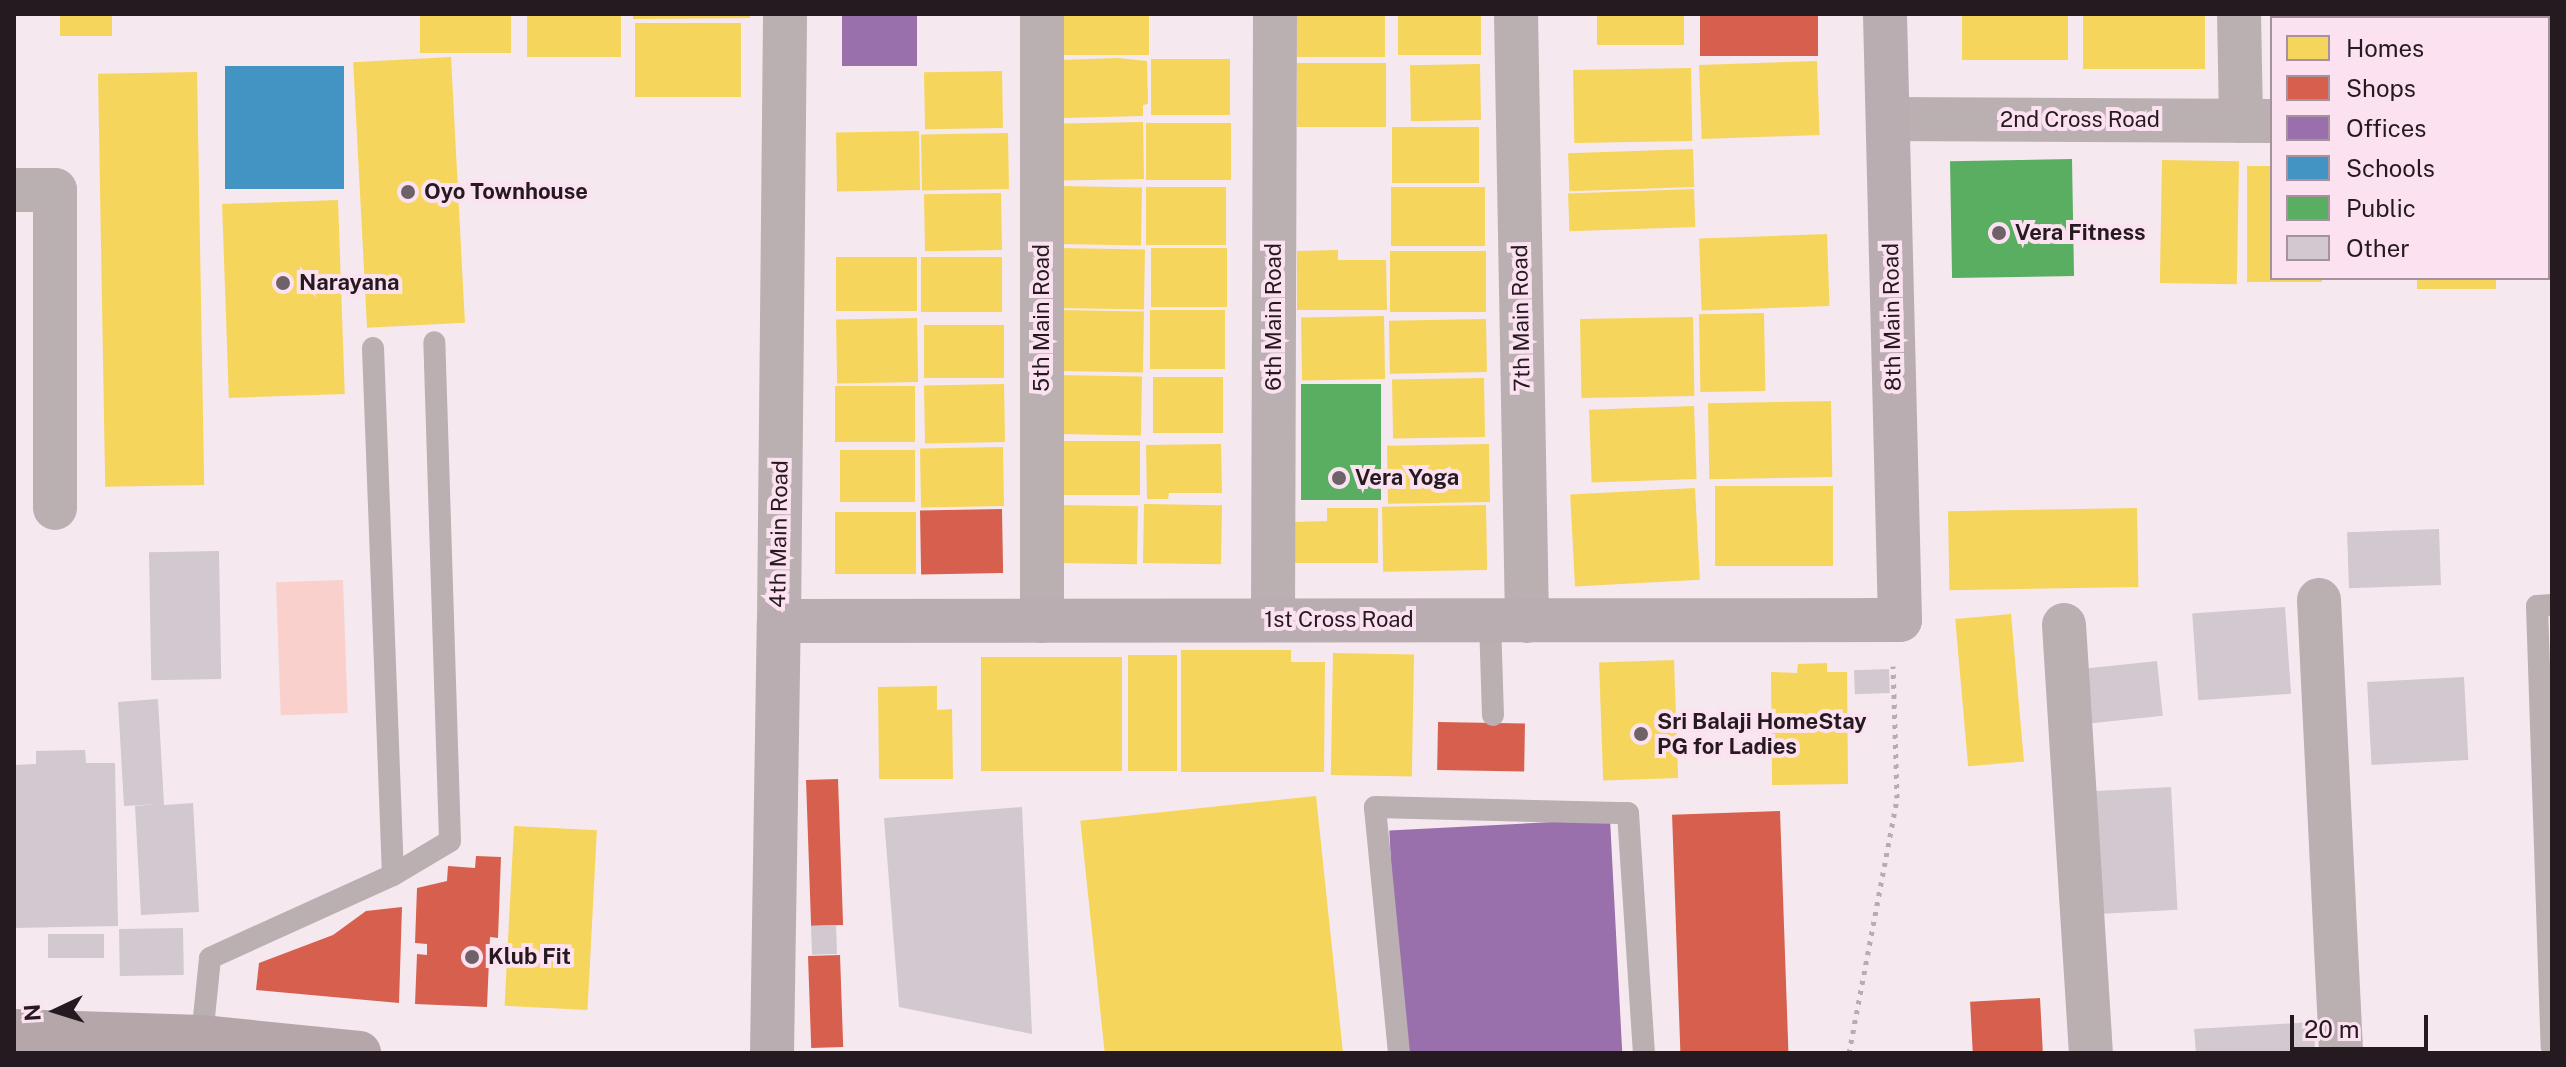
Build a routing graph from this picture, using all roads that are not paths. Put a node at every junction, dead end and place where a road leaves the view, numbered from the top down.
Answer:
1 (785, 14) edge
2 (1042, 14) edge
3 (1275, 14) edge
4 (1516, 14) edge
5 (1885, 14) edge
6 (2239, 14) edge
7 (1888, 119) junction
8 (2257, 121) edge
9 (14, 190) edge
10 (434, 342) dead end
11 (373, 348) dead end
12 (55, 508) dead end
13 (2319, 600) dead end
14 (2552, 605) edge
15 (1273, 619) junction
16 (1900, 620) joint
17 (779, 621) junction
18 (1042, 621) junction
19 (1508, 621) junction
20 (2064, 625) dead end
21 (1493, 715) dead end
22 (393, 875) junction
23 (14, 1031) edge
24 (202, 1037) junction
25 (2552, 1047) edge
26 (359, 1053) edge
27 (772, 1053) edge
28 (1399, 1053) edge
29 (1644, 1053) edge
30 (2091, 1053) edge
31 (2341, 1053) edge

1 - 17 street, 4th Main Road
2 - 18 street, 5th Main Road
3 - 15 street, 6th Main Road
4 - 19 street, 7th Main Road
5 - 7 street, 8th Main Road
6 - 8 street
7 - 8 street, 2nd Cross Road
7 - 16 street, 8th Main Road
9 - 12 street
10 - 22 lane
11 - 22 lane
13 - 31 street
14 - 25 lane
15 - 18 street, 1st Cross Road
15 - 19 street, 1st Cross Road
16 - 19 street, 1st Cross Road
17 - 18 street, 1st Cross Road
17 - 27 street, 4th Main Road
19 - 21 lane
20 - 30 street
22 - 24 lane
23 - 24 main road
24 - 26 main road
28 - 29 lane

